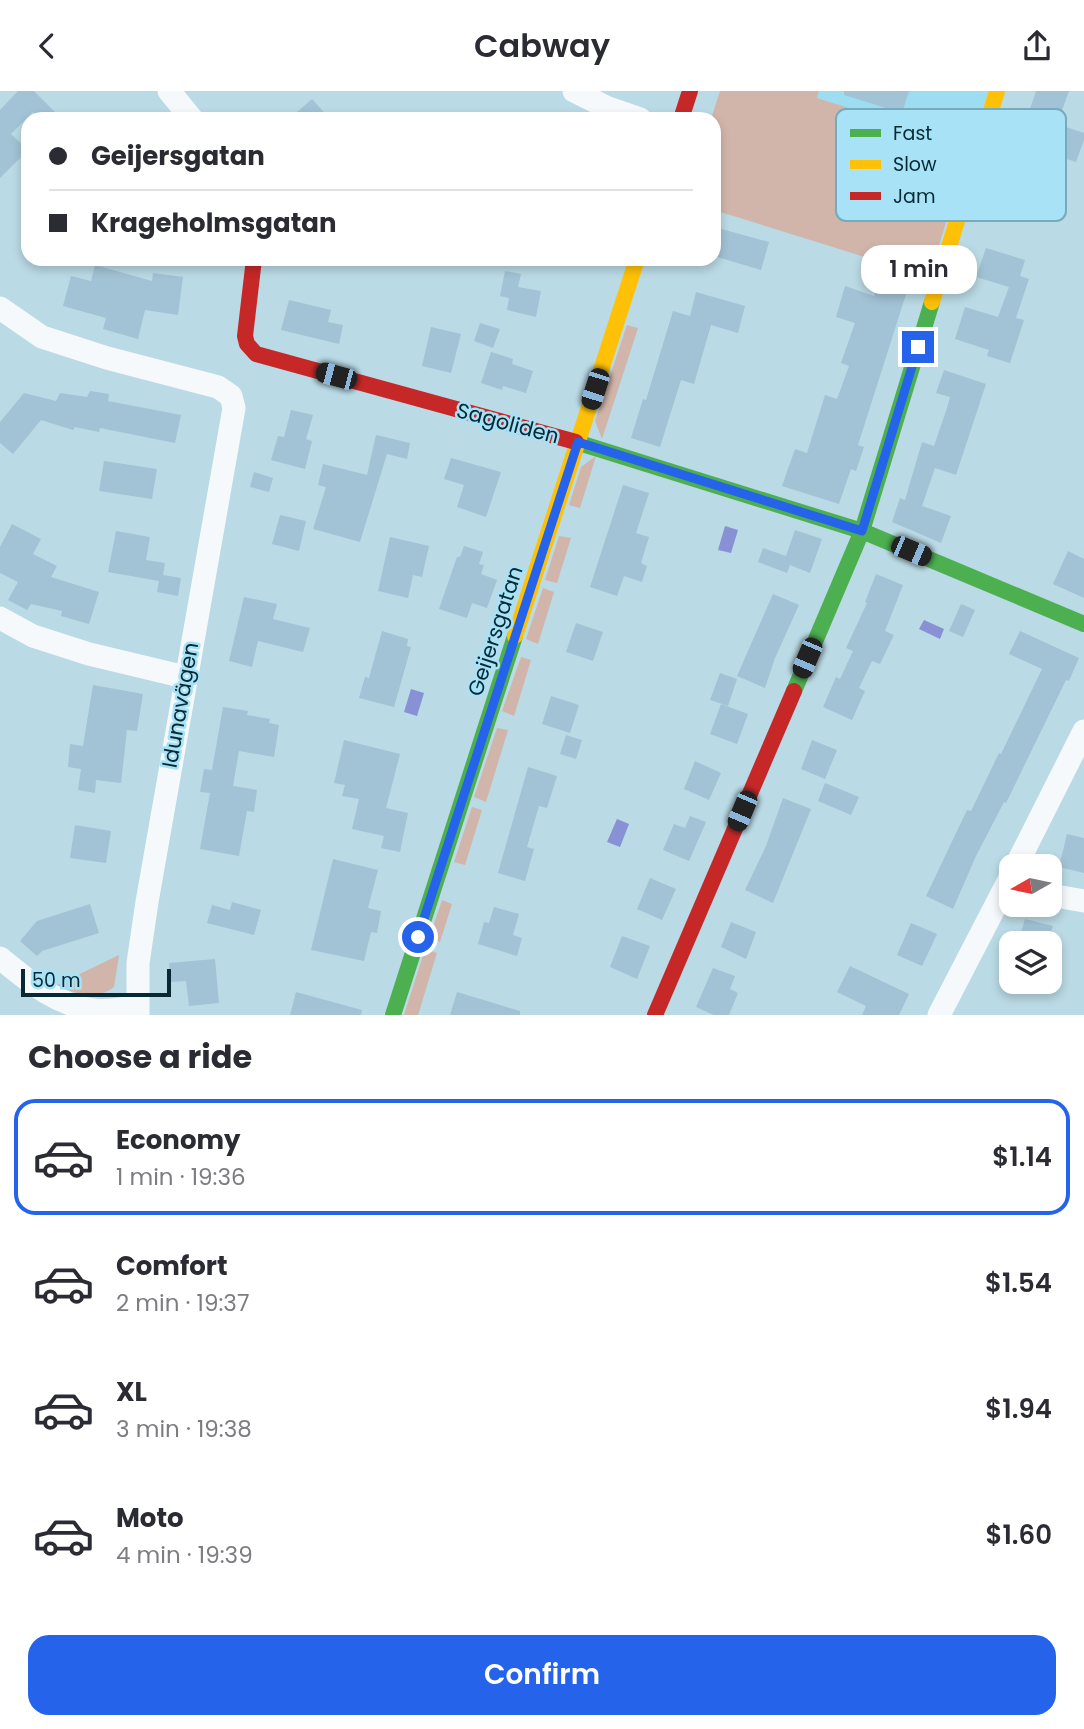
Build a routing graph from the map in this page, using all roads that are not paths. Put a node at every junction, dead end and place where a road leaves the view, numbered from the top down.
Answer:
1 (170, 91) edge
2 (574, 91) edge
3 (691, 91) edge
4 (997, 91) edge
5 (991, 109) edge
6 (186, 112) edge
7 (620, 112) edge
8 (684, 112) edge
9 (957, 221) edge
10 (253, 266) edge
11 (635, 266) edge
12 (0, 308) edge
13 (578, 442) junction
14 (862, 531) junction
15 (0, 618) edge
16 (1084, 624) edge
17 (185, 677) junction
18 (1084, 730) edge
19 (1022, 854) edge
20 (1062, 897) edge
21 (1084, 901) edge
22 (999, 902) edge
23 (0, 958) edge
24 (138, 1011) edge
25 (393, 1015) edge
26 (655, 1015) edge
27 (939, 1015) edge

1 - 6 street
2 - 7 street
3 - 8 street
4 - 5 street
9 - 14 street
10 - 13 street, Sagoliden
11 - 13 street, Geijersgatan
12 - 17 street, Idunavägen
13 - 14 street, Sagoliden
13 - 25 street, Geijersgatan
14 - 16 street, Sagoliden
14 - 26 street
15 - 17 street
17 - 24 street, Idunavägen
18 - 19 street
20 - 21 street
22 - 27 street
23 - 24 street

